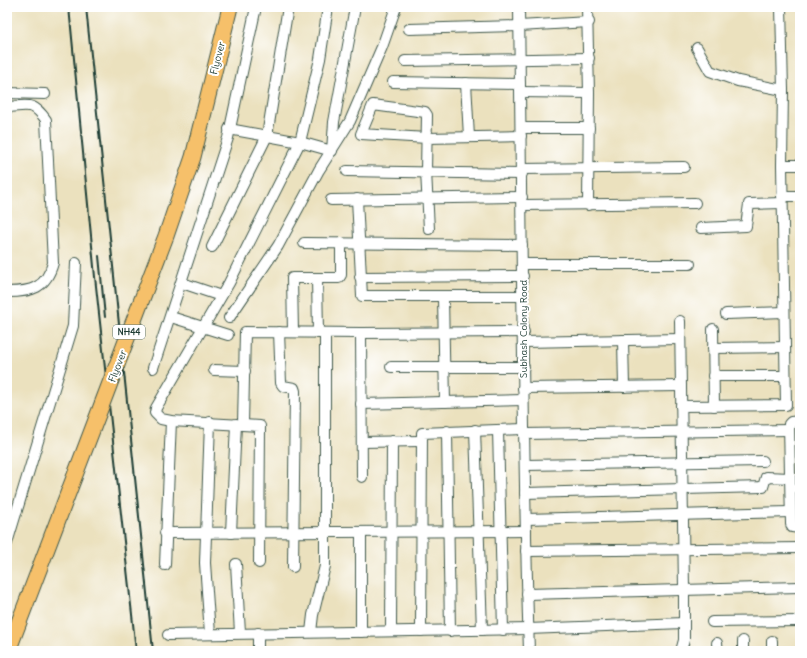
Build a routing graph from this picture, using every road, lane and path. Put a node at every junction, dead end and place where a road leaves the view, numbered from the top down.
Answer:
1 (224, 7) edge
2 (230, 7) edge
3 (256, 7) edge
4 (288, 7) edge
5 (328, 7) edge
6 (355, 7) edge
7 (396, 7) edge
8 (519, 7) edge
9 (587, 7) edge
10 (781, 7) edge
11 (589, 22) junction
12 (520, 26) junction
13 (409, 29) dead end
14 (697, 48) dead end
15 (588, 58) junction
16 (520, 60) junction
17 (405, 61) dead end
18 (393, 82) dead end
19 (466, 83) junction
20 (521, 88) junction
21 (783, 90) junction
22 (7, 93) edge
23 (590, 93) junction
24 (45, 94) dead end
25 (7, 107) edge
26 (589, 128) junction
27 (229, 129) junction
28 (521, 132) junction
29 (267, 136) junction
30 (469, 137) junction
31 (427, 138) junction
32 (300, 142) junction
33 (332, 151) junction
34 (782, 165) junction
35 (800, 165) edge
36 (684, 167) dead end
37 (588, 168) junction
38 (347, 171) dead end
39 (426, 171) junction
40 (522, 172) junction
41 (800, 196) edge
42 (429, 198) junction
43 (357, 199) junction
44 (782, 199) junction
45 (331, 200) dead end
46 (522, 201) junction
47 (696, 203) dead end
48 (588, 205) junction
49 (701, 228) dead end
50 (429, 229) dead end
51 (304, 242) dead end
52 (341, 243) junction
53 (360, 243) junction
54 (522, 245) junction
55 (212, 247) dead end
56 (76, 263) dead end
57 (523, 264) junction
58 (690, 264) dead end
59 (523, 276) junction
60 (360, 277) junction
61 (317, 278) junction
62 (182, 283) junction
63 (7, 292) edge
64 (221, 296) junction
65 (523, 296) junction
66 (443, 297) junction
67 (784, 312) junction
68 (726, 314) dead end
69 (171, 317) junction
70 (229, 318) dead end
71 (680, 321) dead end
72 (203, 327) junction
73 (713, 328) dead end
74 (279, 332) junction
75 (293, 332) junction
76 (321, 333) junction
77 (361, 333) junction
78 (444, 333) junction
79 (228, 335) dead end
80 (524, 337) junction
81 (680, 339) junction
82 (623, 340) junction
83 (785, 347) junction
84 (713, 348) junction
85 (391, 367) dead end
86 (445, 367) junction
87 (524, 367) junction
88 (154, 368) dead end
89 (214, 370) dead end
90 (245, 371) junction
91 (713, 376) junction
92 (785, 376) junction
93 (681, 386) junction
94 (624, 387) junction
95 (523, 388) junction
96 (523, 400) junction
97 (445, 402) junction
98 (361, 404) junction
99 (681, 406) junction
100 (714, 406) junction
101 (171, 421) junction
102 (800, 421) edge
103 (210, 422) junction
104 (240, 424) junction
105 (475, 430) junction
106 (498, 430) junction
107 (789, 430) junction
108 (447, 431) junction
109 (681, 431) junction
110 (524, 432) junction
111 (421, 440) junction
112 (392, 441) junction
113 (362, 442) junction
114 (763, 461) dead end
115 (681, 462) junction
116 (525, 465) junction
117 (362, 477) dead end
118 (790, 478) junction
119 (682, 490) junction
120 (525, 493) junction
121 (790, 512) junction
122 (682, 515) junction
123 (526, 519) junction
124 (800, 528) edge
125 (501, 531) junction
126 (526, 531) junction
127 (326, 532) junction
128 (361, 532) junction
129 (392, 532) junction
130 (421, 532) junction
131 (448, 532) junction
132 (479, 532) junction
133 (165, 533) junction
134 (205, 533) junction
135 (231, 533) junction
136 (261, 533) junction
137 (292, 533) junction
138 (7, 543) edge
139 (800, 548) edge
140 (683, 549) junction
141 (526, 551) junction
142 (260, 563) dead end
143 (236, 564) dead end
144 (165, 565) dead end
145 (293, 567) dead end
146 (800, 587) edge
147 (684, 588) junction
148 (527, 594) junction
149 (712, 622) dead end
150 (800, 622) edge
151 (684, 623) junction
152 (7, 626) edge
153 (528, 629) junction
154 (450, 630) junction
155 (482, 630) junction
156 (504, 630) junction
157 (391, 631) junction
158 (421, 631) junction
159 (311, 632) junction
160 (361, 632) junction
161 (258, 633) junction
162 (210, 634) junction
163 (240, 634) junction
164 (168, 635) dead end
165 (8, 651) edge
166 (258, 651) edge
167 (528, 651) edge
168 (681, 651) edge

1 - 152 highway, Flyover / NH44
2 - 165 highway, Flyover / NH44, bridge
3 - 27 street
4 - 29 street
5 - 32 street
6 - 33 street
7 - 33 street
8 - 12 street, Subhash Colony Road
9 - 11 street
10 - 21 street
11 - 12 street
11 - 15 street
12 - 13 street
12 - 16 street, Subhash Colony Road
14 - 21 street
15 - 16 street
15 - 23 street
16 - 17 street
16 - 20 street, Subhash Colony Road
18 - 19 street
19 - 20 street
19 - 30 street
20 - 23 street
20 - 28 street, Subhash Colony Road
21 - 34 street
22 - 24 street
23 - 26 street
25 - 63 street
26 - 28 street
26 - 37 street
27 - 29 street
27 - 62 street
28 - 30 street
28 - 40 street, Subhash Colony Road
29 - 32 street
29 - 55 street
30 - 31 street
31 - 31 street
31 - 39 street
32 - 33 street
32 - 64 street
33 - 70 street
34 - 35 street
34 - 44 street
36 - 37 street
37 - 40 street
37 - 48 street
38 - 39 street
39 - 40 street
39 - 42 street
40 - 46 street, Subhash Colony Road
41 - 44 street
42 - 43 street
42 - 46 street
42 - 50 street
43 - 45 street
43 - 53 street
44 - 49 street
44 - 67 street
46 - 48 street
46 - 54 street, Subhash Colony Road
47 - 48 street
51 - 52 street
52 - 53 street
52 - 61 street
53 - 54 street
53 - 60 street
54 - 57 street, Subhash Colony Road
56 - 138 street
57 - 58 street
57 - 59 street, Subhash Colony Road
59 - 60 street
59 - 65 street, Subhash Colony Road
60 - 66 street
61 - 75 street
61 - 76 street
62 - 64 street
62 - 69 street
64 - 72 street
65 - 66 street
65 - 80 street, Subhash Colony Road
66 - 78 street
67 - 68 street
67 - 83 street
69 - 72 street
69 - 88 street
71 - 81 street
72 - 79 street
72 - 101 street
73 - 84 street
74 - 75 street
74 - 90 street
74 - 137 street
75 - 76 street
76 - 77 street
76 - 127 street
77 - 78 street
77 - 98 street
78 - 80 street
78 - 86 street
80 - 82 street
80 - 87 street, Subhash Colony Road
81 - 82 street
81 - 93 street
82 - 94 street
83 - 84 street
83 - 92 street
84 - 91 street
85 - 86 street
86 - 87 street
86 - 97 street
87 - 95 street, Subhash Colony Road
89 - 90 street
90 - 104 street
91 - 92 street
91 - 100 street
92 - 100 street
93 - 94 street
93 - 99 street
94 - 95 street
95 - 96 street, Subhash Colony Road
96 - 97 street
96 - 110 street, Subhash Colony Road
97 - 98 street
98 - 113 street
99 - 100 street
99 - 109 street
101 - 103 street
101 - 133 street
102 - 107 street
103 - 104 street
103 - 134 street
104 - 135 street
104 - 136 street
105 - 106 street
105 - 108 street
105 - 132 street
106 - 110 street
106 - 125 street
107 - 109 street
107 - 118 street
108 - 111 street
108 - 131 street
109 - 110 street
109 - 115 street
110 - 116 street, Subhash Colony Road
111 - 112 street
111 - 130 street
112 - 113 street
112 - 129 street
113 - 117 street
114 - 115 street
115 - 116 street
115 - 119 street
116 - 120 street, Subhash Colony Road
118 - 119 street
118 - 121 street
119 - 120 street
119 - 122 street
120 - 123 street, Subhash Colony Road
121 - 122 street
121 - 124 street
122 - 123 street
122 - 140 street
123 - 126 street, Subhash Colony Road
125 - 126 street
125 - 132 street
125 - 156 street
126 - 141 street, Subhash Colony Road
127 - 128 street
127 - 137 street
127 - 159 street
128 - 129 street
128 - 160 street
129 - 130 street
129 - 157 street
130 - 131 street
130 - 158 street
131 - 132 street
131 - 154 street
132 - 155 street
133 - 134 street
133 - 144 street
134 - 135 street
134 - 162 street
135 - 136 street
136 - 137 street
136 - 142 street
137 - 145 street
139 - 140 street
140 - 141 street
140 - 147 street
141 - 148 street, Subhash Colony Road
143 - 163 street
146 - 147 street
147 - 148 street
147 - 151 street
148 - 153 street, Subhash Colony Road
149 - 150 street
151 - 153 street
151 - 168 street
153 - 156 street
153 - 167 street, Subhash Colony Road
154 - 155 street
154 - 158 street
155 - 156 street
157 - 158 street
157 - 160 street
159 - 160 street
159 - 161 street
161 - 163 street
161 - 166 street
162 - 163 street
162 - 164 street

